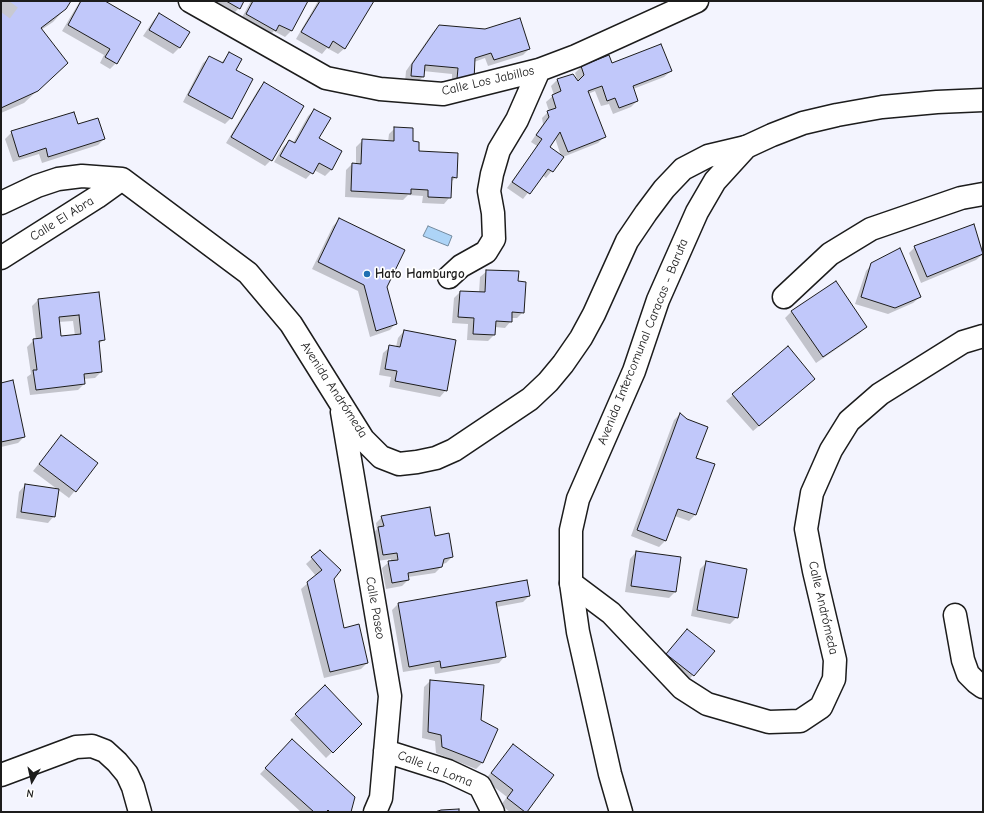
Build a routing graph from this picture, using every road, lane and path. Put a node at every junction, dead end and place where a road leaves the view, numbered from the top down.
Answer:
1 (190, 1) edge
2 (697, 1) edge
3 (539, 70) junction
4 (983, 100) edge
5 (746, 147) junction
6 (122, 179) junction
7 (983, 194) edge
8 (1, 203) edge
9 (1, 258) edge
10 (449, 277) dead end
11 (784, 298) dead end
12 (983, 336) edge
13 (340, 403) junction
14 (571, 583) junction
15 (955, 615) dead end
16 (983, 687) edge
17 (385, 751) junction
18 (1, 776) edge
19 (140, 812) edge
20 (375, 812) edge
21 (493, 812) edge
22 (621, 812) edge

1 - 3 street, Calle Los Jabillos
2 - 3 street, Calle Los Jabillos
3 - 10 street
4 - 5 street, Avenida Intercomunal Caracas - Baruta
5 - 13 street, Avenida Andrómeda
5 - 14 street, Avenida Intercomunal Caracas - Baruta
6 - 8 street
6 - 9 street, Calle El Abra
6 - 13 street, Avenida Andrómeda
7 - 11 street
12 - 14 street, Calle Andrómeda
13 - 17 street, Calle Paseo
14 - 22 street, Avenida Intercomunal Caracas - Baruta
15 - 16 street
17 - 20 street, Calle Paseo
17 - 21 street, Calle La Loma
18 - 19 street

